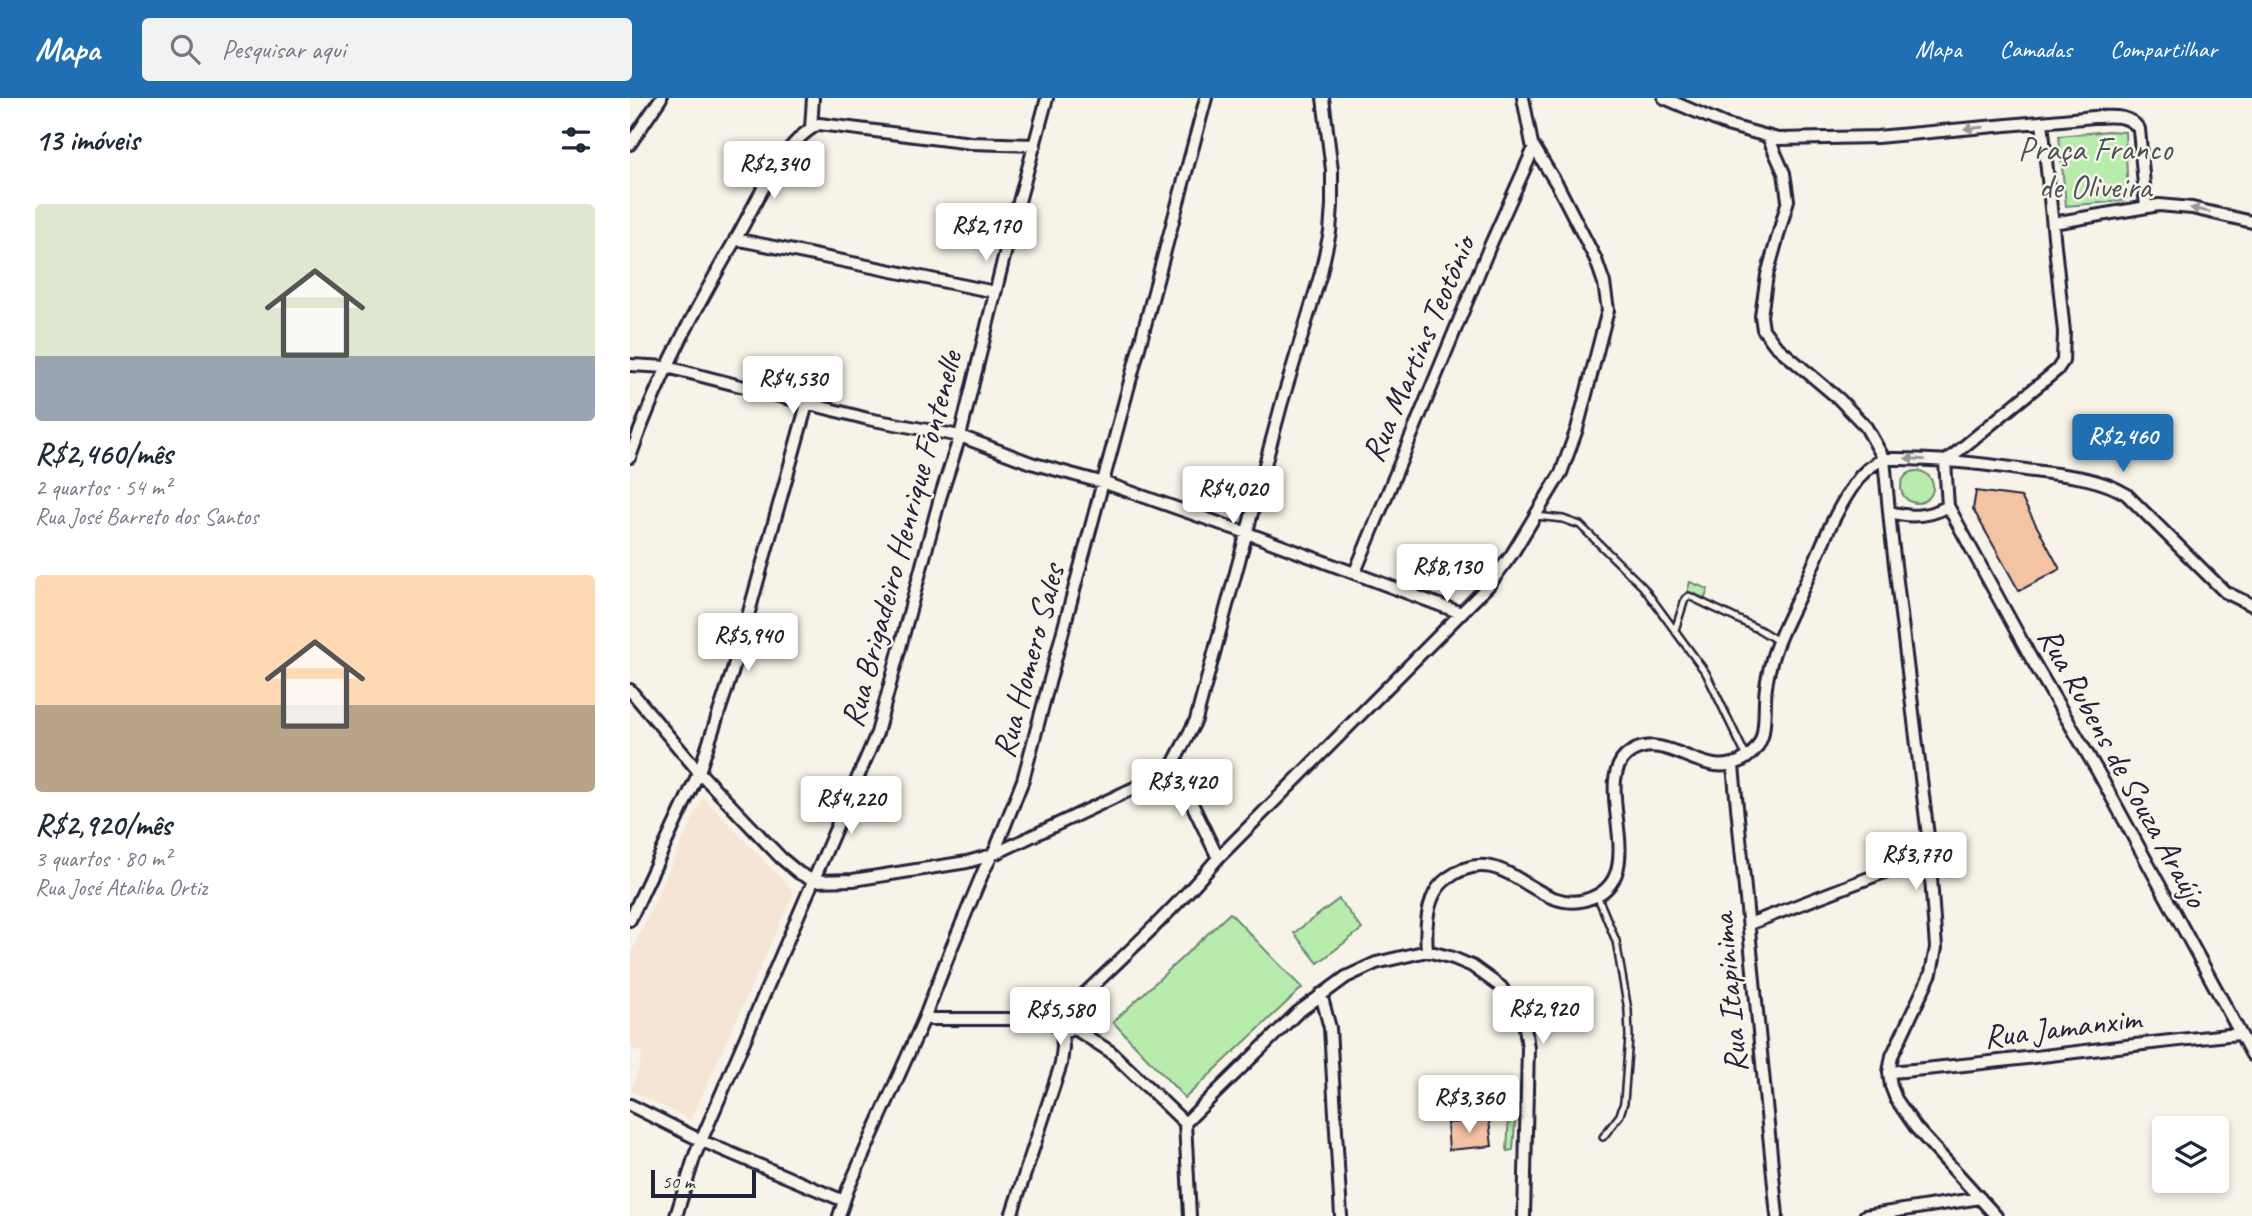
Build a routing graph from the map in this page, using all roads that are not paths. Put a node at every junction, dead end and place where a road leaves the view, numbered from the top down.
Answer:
1 (661, 98) edge
2 (813, 98) edge
3 (1047, 98) edge
4 (1206, 98) edge
5 (1323, 98) edge
6 (1523, 98) edge
7 (1664, 98) edge
8 (2042, 122) junction
9 (811, 128) junction
10 (1768, 137) junction
11 (630, 144) edge
12 (1035, 145) junction
13 (1534, 148) junction
14 (2146, 207) junction
15 (2252, 222) edge
16 (2053, 223) junction
17 (735, 239) junction
18 (995, 292) junction
19 (630, 365) edge
20 (667, 367) junction
21 (807, 404) junction
22 (960, 436) junction
23 (630, 457) edge
24 (1884, 458) junction
25 (1945, 462) junction
26 (1103, 483) junction
27 (1948, 506) junction
28 (1889, 512) junction
29 (1536, 516) junction
30 (1247, 533) junction
31 (1354, 572) junction
32 (2252, 605) edge
33 (1461, 613) junction
34 (1675, 630) junction
35 (1778, 641) junction
36 (630, 690) edge
37 (1747, 758) junction
38 (1172, 764) junction
39 (1733, 765) junction
40 (699, 772) junction
41 (992, 855) junction
42 (1929, 855) junction
43 (1218, 858) junction
44 (814, 881) junction
45 (1597, 895) junction
46 (630, 920) edge
47 (1749, 924) junction
48 (1427, 951) junction
49 (1321, 994) junction
50 (1061, 1017) junction
51 (924, 1019) junction
52 (1067, 1029) junction
53 (2241, 1034) junction
54 (2252, 1055) edge
55 (1889, 1072) junction
56 (630, 1105) edge
57 (1185, 1123) junction
58 (1603, 1136) dead end
59 (702, 1141) junction
60 (1979, 1198) junction
61 (844, 1201) junction
62 (676, 1216) edge
63 (839, 1216) edge
64 (1011, 1216) edge
65 (1190, 1216) edge
66 (1341, 1216) edge
67 (1524, 1216) edge
68 (1777, 1216) edge
69 (1865, 1216) edge
70 (1996, 1216) edge

1 - 11 street
2 - 9 street
3 - 12 street, Rua Brigadeiro Henrique Fontenelle
4 - 26 street, Rua Homero Sales
5 - 30 street
6 - 13 street
7 - 10 street
8 -> 10 street
8 - 14 street
8 - 16 street
9 - 12 street
9 - 17 street
10 - 24 street
12 - 18 street, Rua Brigadeiro Henrique Fontenelle
13 - 29 street
13 - 31 street, Rua Martins Teotônio
15 -> 14 street
14 - 16 street
16 - 25 street
17 - 18 street
17 - 20 street
18 - 22 street, Rua Brigadeiro Henrique Fontenelle
19 - 20 street
20 - 21 street
20 - 23 street
21 - 22 street
21 - 40 street
22 - 26 street
22 - 44 street, Rua Brigadeiro Henrique Fontenelle
25 -> 24 street
24 - 28 street
24 - 35 street
25 - 27 street
25 - 32 street
26 - 30 street
26 - 41 street, Rua Homero Sales
27 - 28 street
27 - 53 street, Rua Rubens de Souza Araújo
28 - 42 street
29 - 33 street
29 - 34 lane
30 - 31 street
30 - 38 street
31 - 33 street
33 - 43 street
34 - 35 lane
34 - 37 lane
35 - 37 street
36 - 40 street
37 - 39 street
38 - 41 street
38 - 43 street
39 - 45 street
39 - 47 street, Rua Itapinima
40 - 44 street
40 - 46 street
41 - 44 street
41 - 51 street, Rua Homero Sales
42 - 47 street
42 - 55 street
43 - 50 street
44 - 59 street, Rua Brigadeiro Henrique Fontenelle
45 - 48 street
45 - 58 lane
47 - 68 street, Rua Itapinima
48 - 49 street
48 - 67 street
49 - 57 street
49 - 66 street
50 - 51 street
50 - 52 street
51 - 61 street, Rua Homero Sales
52 - 57 street
52 - 64 street
53 - 54 street, Rua Rubens de Souza Araújo
53 - 55 street, Rua Jamanxim
55 - 60 street
56 - 59 street
57 - 65 street
59 - 61 street
59 - 62 street, Rua Brigadeiro Henrique Fontenelle
60 - 69 street
60 - 70 street
61 - 63 street, Rua Homero Sales

